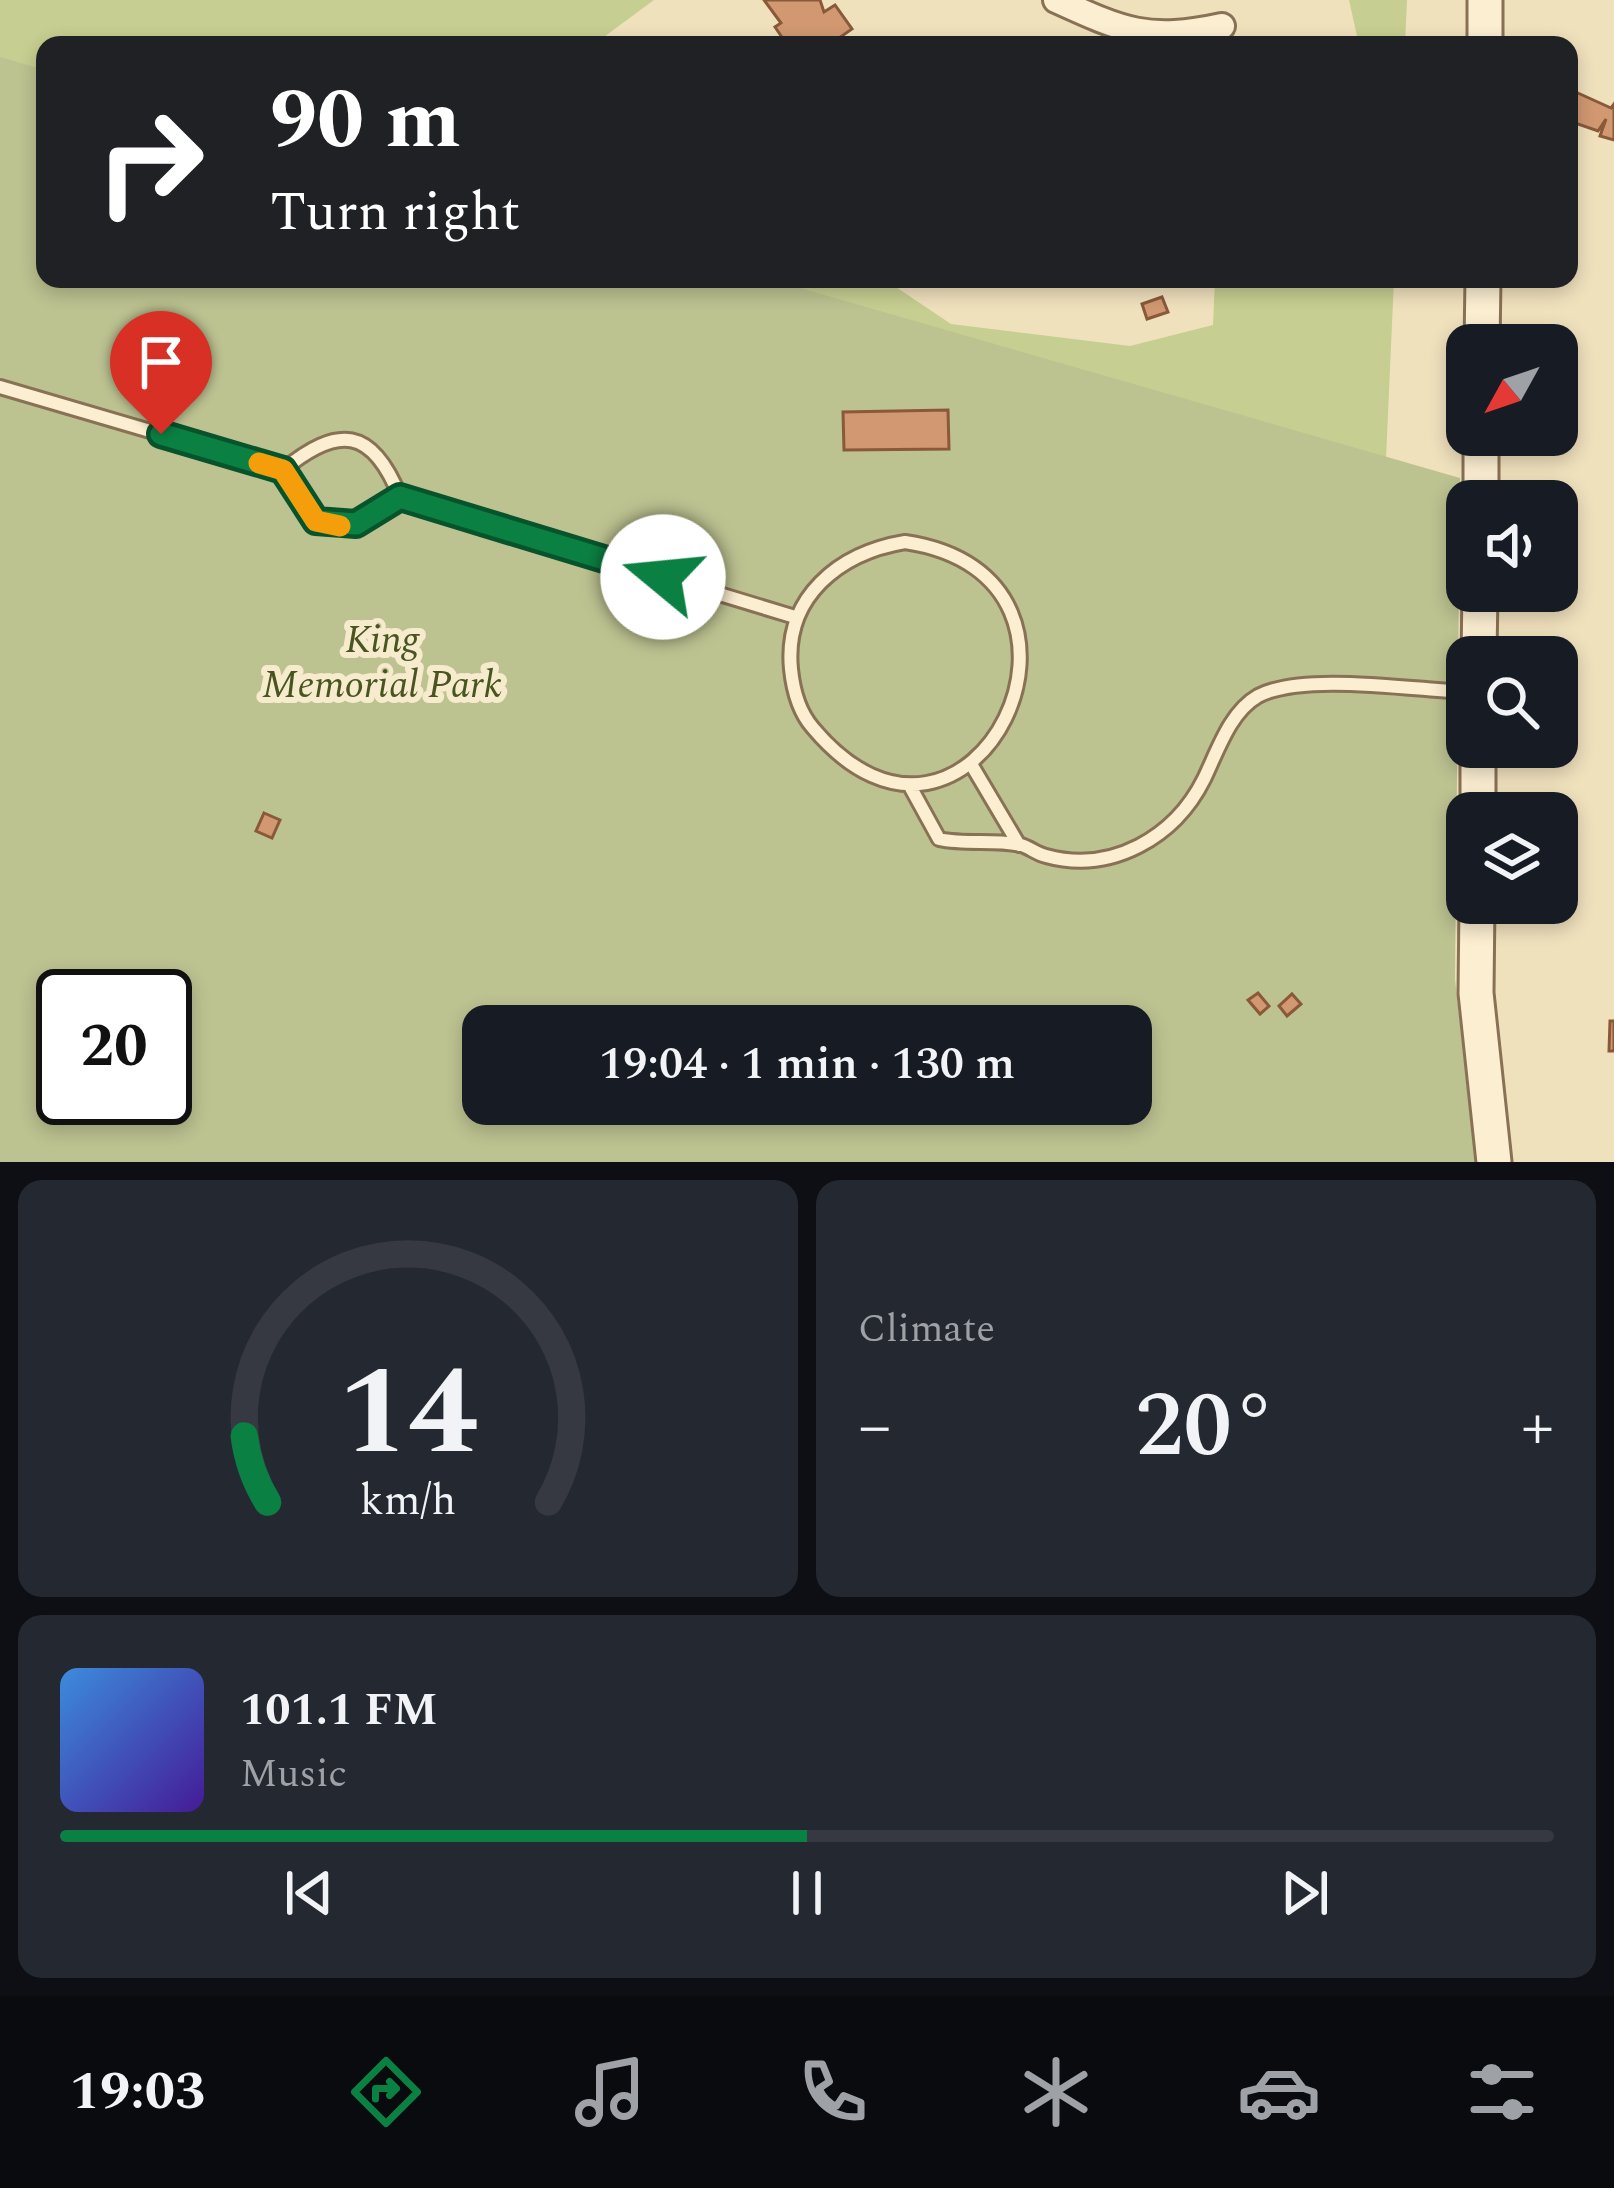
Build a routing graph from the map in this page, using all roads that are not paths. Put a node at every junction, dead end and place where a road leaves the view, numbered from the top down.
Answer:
1 (1056, 0) edge
2 (1486, 0) edge
3 (1222, 26) dead end
4 (1156, 36) edge
5 (1179, 36) edge
6 (1485, 36) edge
7 (1483, 288) edge
8 (1482, 324) edge
9 (0, 387) edge
10 (283, 470) junction
11 (400, 497) junction
12 (795, 616) junction
13 (1446, 691) edge
14 (971, 764) junction
15 (911, 788) junction
16 (1019, 844) junction
17 (1477, 924) edge
18 (1494, 1162) edge

1 - 4 street
2 - 6 street
3 - 5 street
7 - 8 street
9 - 10 lane
10 - 11 lane
10 - 11 lane
11 - 12 lane
12 - 14 lane
12 - 15 lane
13 - 16 lane
14 - 15 lane
14 - 16 lane
15 - 16 lane
17 - 18 street

